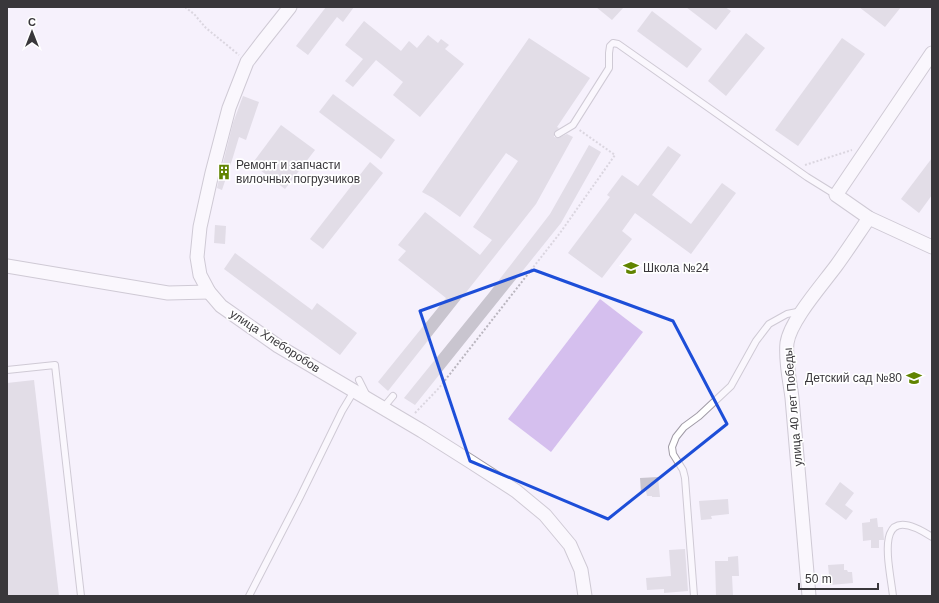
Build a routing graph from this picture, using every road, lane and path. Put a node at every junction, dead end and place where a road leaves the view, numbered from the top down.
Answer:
1 (185, 7) edge
2 (290, 7) edge
3 (932, 54) edge
4 (247, 62) junction
5 (573, 125) junction
6 (558, 134) dead end
7 (870, 144) junction
8 (796, 168) junction
9 (836, 195) junction
10 (869, 218) junction
11 (932, 247) edge
12 (7, 266) edge
13 (209, 292) junction
14 (803, 311) junction
15 (7, 370) edge
16 (356, 385) junction
17 (393, 396) dead end
18 (383, 408) junction
19 (406, 422) junction
20 (932, 536) edge
21 (81, 596) edge
22 (249, 596) edge
23 (585, 596) edge
24 (694, 596) edge
25 (809, 596) edge
26 (893, 596) edge

1 - 4 path
2 - 4 street, улица Хлеборобов
3 - 7 street
4 - 13 street, улица Хлеборобов
5 - 6 lane
5 - 8 lane
5 - 19 path
7 - 8 path
7 - 9 street
8 - 9 lane
9 - 10 street
10 - 11 street
10 - 14 street, улица 40 лет Победы
12 - 13 street
13 - 16 street, улица Хлеборобов
14 - 24 lane
14 - 25 street, улица 40 лет Победы
15 - 21 lane
16 - 18 street, улица Хлеборобов
16 - 22 lane
17 - 18 lane
18 - 19 street, улица Хлеборобов
19 - 23 street, улица Хлеборобов
20 - 26 lane

